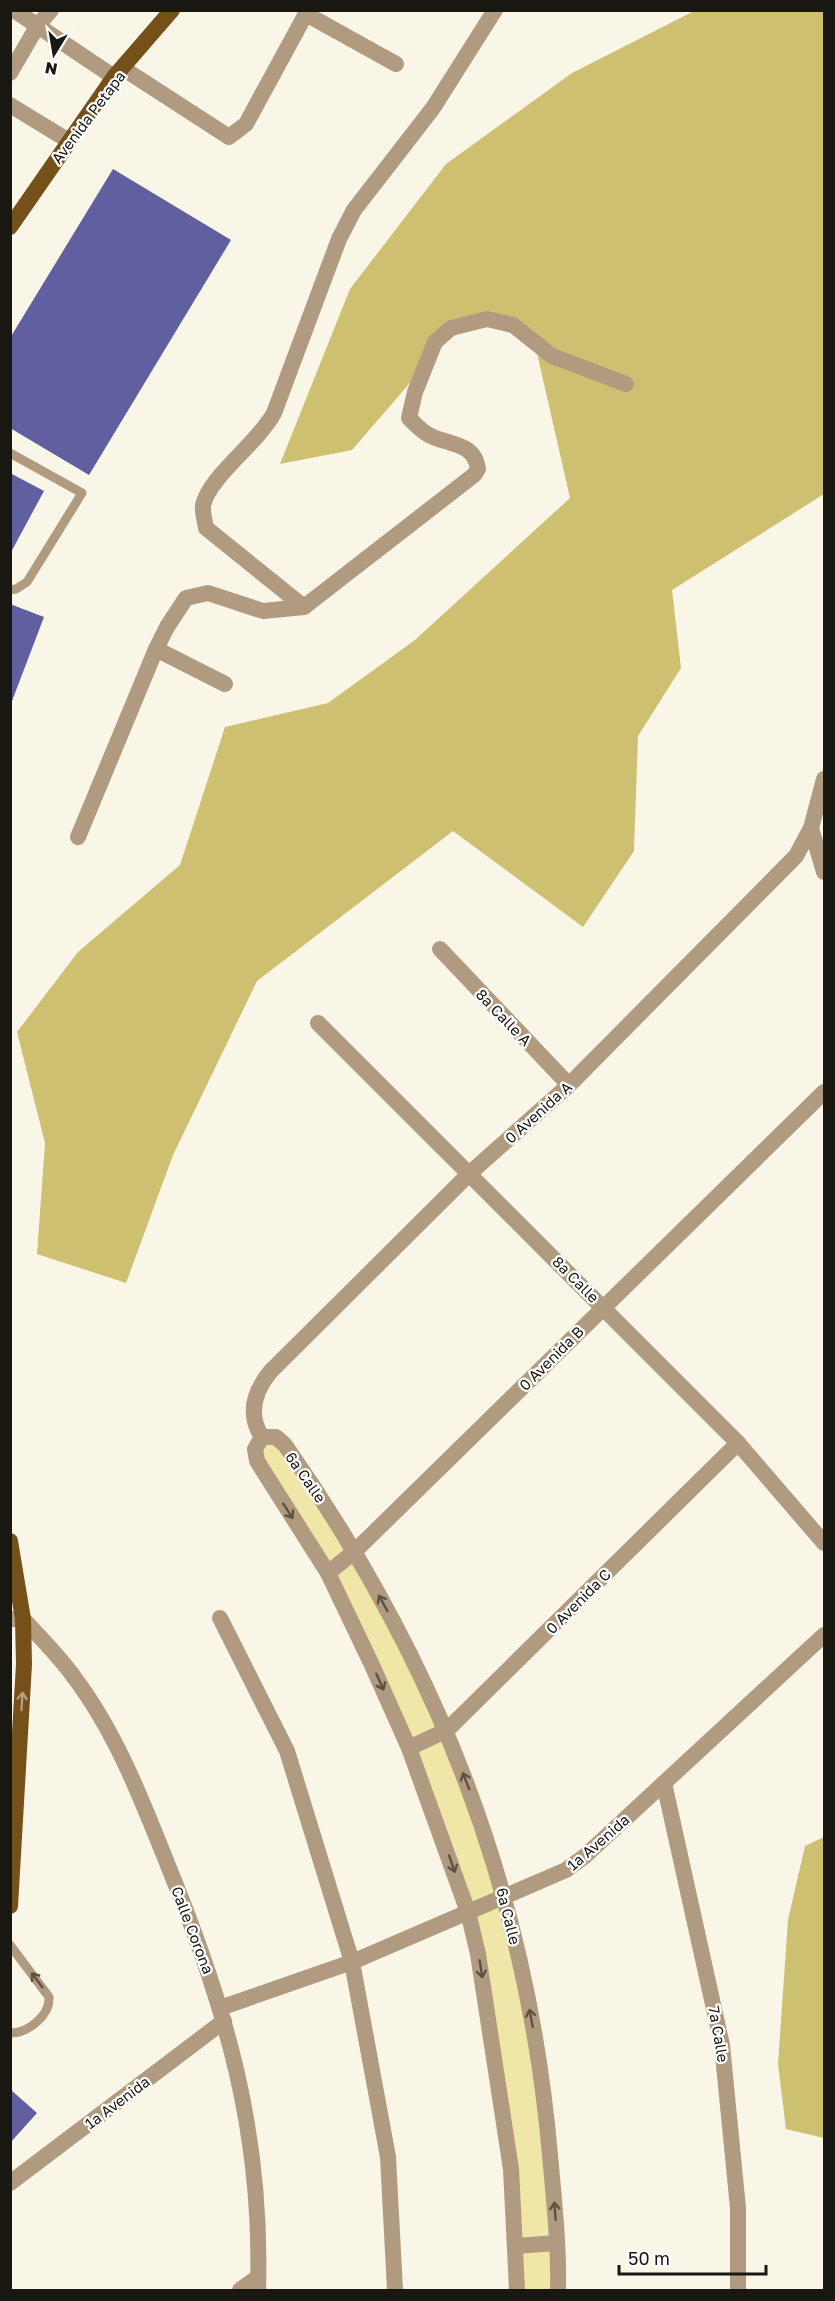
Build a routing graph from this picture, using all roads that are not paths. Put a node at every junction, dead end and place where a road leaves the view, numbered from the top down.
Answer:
1 (14, 10) edge
2 (51, 10) edge
3 (172, 10) edge
4 (495, 10) edge
5 (307, 12) edge
6 (38, 25) junction
7 (396, 64) dead end
8 (10, 73) edge
9 (119, 73) junction
10 (10, 105) edge
11 (69, 141) junction
12 (10, 227) edge
13 (626, 384) dead end
14 (10, 453) edge
15 (10, 590) edge
16 (304, 607) junction
17 (156, 649) junction
18 (225, 684) dead end
19 (825, 779) edge
20 (811, 828) junction
21 (78, 837) dead end
22 (825, 872) edge
23 (440, 949) dead end
24 (318, 1023) dead end
25 (569, 1085) junction
26 (825, 1092) edge
27 (470, 1173) junction
28 (603, 1307) junction
29 (262, 1437) junction
30 (738, 1443) junction
31 (10, 1541) edge
32 (825, 1543) edge
33 (355, 1551) junction
34 (328, 1573) junction
35 (220, 1618) dead end
36 (17, 1619) edge
37 (825, 1635) edge
38 (447, 1730) junction
39 (409, 1748) junction
40 (664, 1783) junction
41 (504, 1896) junction
42 (10, 1906) edge
43 (468, 1912) junction
44 (10, 1945) edge
45 (352, 1962) junction
46 (222, 2014) junction
47 (10, 2032) edge
48 (10, 2183) edge
49 (556, 2243) junction
50 (516, 2246) junction
51 (258, 2284) edge
52 (240, 2290) edge
53 (395, 2290) edge
54 (517, 2290) edge
55 (558, 2290) edge
56 (738, 2290) edge

1 - 6 street
2 - 6 street
3 - 9 main road, Avenida Petapa
4 - 16 street
5 - 7 street
5 - 9 street
6 - 8 street
6 - 9 street
9 - 11 main road, Avenida Petapa
10 - 11 street
11 - 12 main road, Avenida Petapa
13 - 16 street
14 - 15 lane
16 - 17 street
17 - 18 street
17 - 21 street
19 - 20 street, 0 Avenida A
20 - 22 street
20 - 25 street, 0 Avenida A
23 - 25 street, 8a Calle A
24 - 27 street, 8a Calle
25 - 27 street, 0 Avenida A
26 - 28 street, 0 Avenida B
27 - 28 street, 8a Calle
27 - 29 street, 0 Avenida A
28 - 30 street, 8a Calle
28 - 33 street, 0 Avenida B
29 - 33 street, 6a Calle
29 -> 34 street
30 - 32 street, 8a Calle
30 - 38 street, 0 Avenida C
31 - 36 main road
33 - 34 street, 0 Avenida B
38 -> 33 street, 6a Calle
34 -> 39 street
35 - 45 street
42 -> 36 main road
36 - 46 street, Calle Corona
37 - 40 street, 1a Avenida
38 - 39 street, 0 Avenida C
41 -> 38 street, 6a Calle
39 -> 43 street
40 - 41 street, 1a Avenida
40 - 56 street, 7a Calle
41 - 43 street, 1a Avenida
49 -> 41 street, 6a Calle
43 - 45 street, 1a Avenida
43 -> 50 street
47 -> 44 lane
45 - 46 street, 1a Avenida
45 - 53 street
46 - 48 street, 1a Avenida
46 - 51 street, Calle Corona
49 - 50 street
49 - 55 street, 6a Calle
50 - 54 street
51 - 52 street

